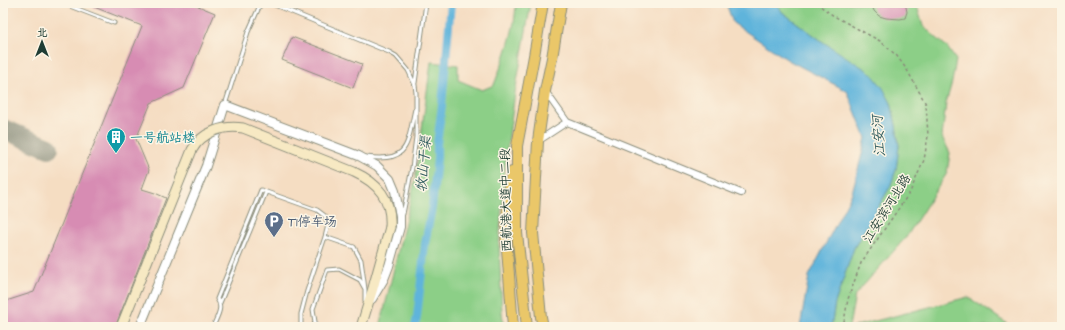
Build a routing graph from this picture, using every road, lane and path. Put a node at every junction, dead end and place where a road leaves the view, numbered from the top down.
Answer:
1 (62, 3) edge
2 (261, 3) edge
3 (270, 3) edge
4 (426, 3) edge
5 (543, 3) edge
6 (561, 3) edge
7 (816, 3) edge
8 (114, 24) dead end
9 (415, 85) junction
10 (546, 91) junction
11 (225, 105) junction
12 (416, 106) junction
13 (567, 122) junction
14 (538, 141) junction
15 (517, 146) junction
16 (359, 156) junction
17 (266, 192) junction
18 (741, 193) dead end
19 (400, 227) junction
20 (326, 237) junction
21 (365, 289) junction
22 (220, 303) junction
23 (364, 319) edge
24 (121, 327) edge
25 (140, 327) edge
26 (213, 327) edge
27 (301, 327) edge
28 (312, 327) edge
29 (513, 327) edge
30 (527, 327) edge
31 (543, 327) edge
32 (843, 327) edge

1 - 8 lane
2 - 11 lane
3 - 9 lane
4 - 9 lane
5 - 15 main road, 西航港大道中二段
6 - 10 main road
7 - 32 path, 江安滨河北路
9 - 12 lane
10 - 13 street
10 - 14 main road
11 - 16 street
11 - 25 street
12 - 16 lane
12 - 19 lane
13 - 14 street
13 - 18 street
14 - 31 main road
15 - 29 main road
15 - 30 main road, 西航港大道中二段
16 - 19 street
17 - 20 lane
17 - 22 lane
17 - 22 lane
19 - 23 street
20 - 21 lane
20 - 27 lane
21 - 23 lane
21 - 28 lane
22 - 26 lane
23 - 24 main road, bridge

